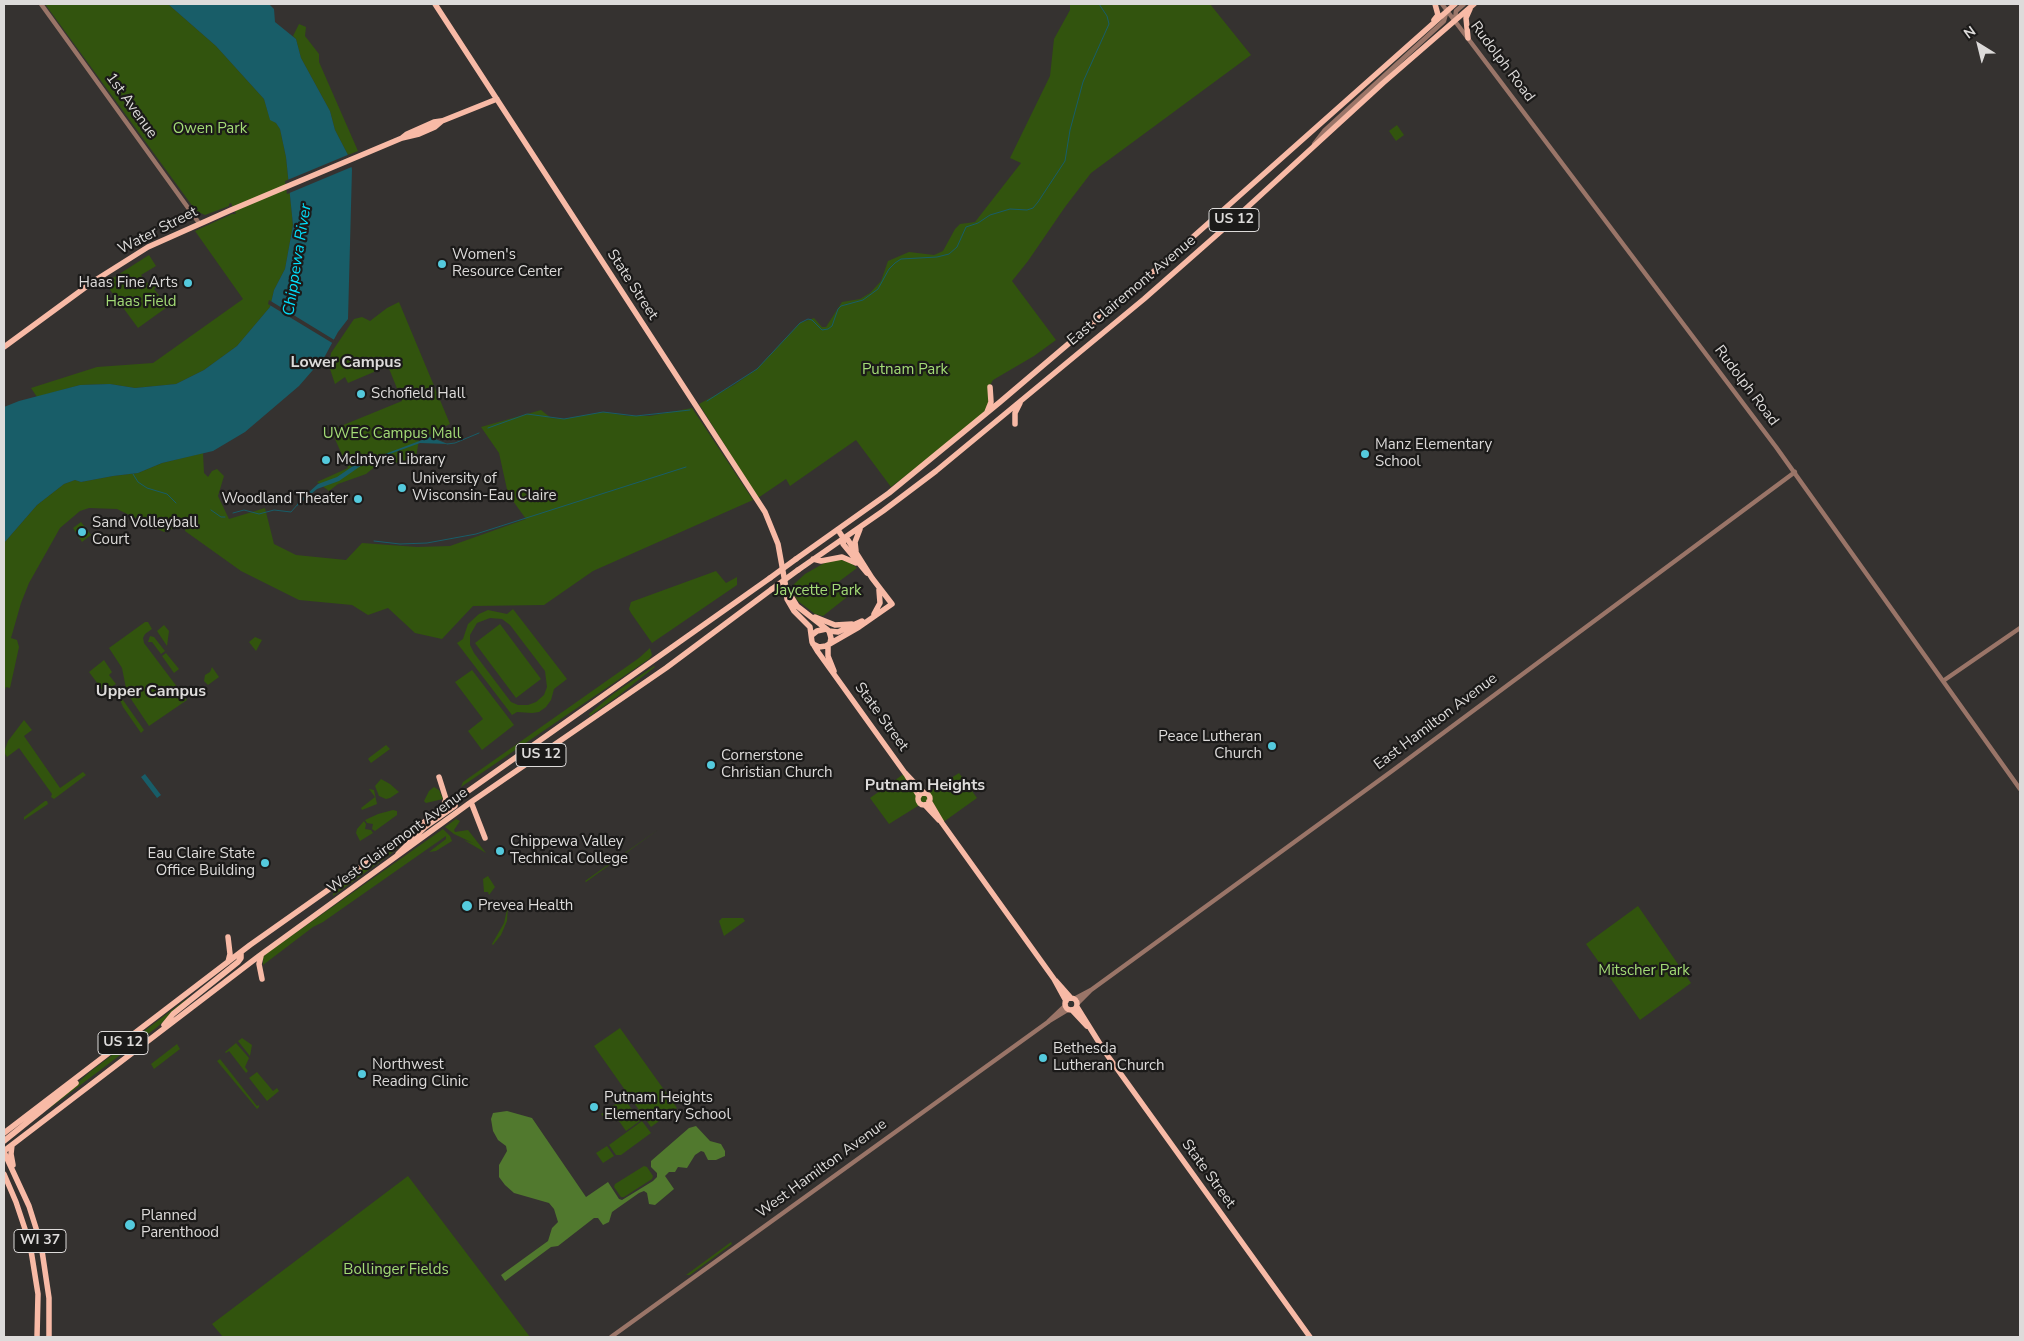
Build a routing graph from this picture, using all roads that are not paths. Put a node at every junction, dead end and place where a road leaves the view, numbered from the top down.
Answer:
1 (41, 4) edge
2 (435, 4) edge
3 (1436, 4) edge
4 (1442, 4) edge
5 (1455, 4) edge
6 (1464, 4) edge
7 (1474, 4) edge
8 (1447, 10) junction
9 (1455, 20) junction
10 (1430, 26) junction
11 (1468, 38) junction
12 (497, 99) junction
13 (1313, 146) junction
14 (199, 223) junction
15 (4, 347) edge
16 (990, 387) dead end
17 (1021, 401) junction
18 (987, 413) junction
19 (1016, 424) dead end
20 (1794, 472) junction
21 (862, 526) junction
22 (838, 530) junction
23 (844, 539) junction
24 (857, 553) junction
25 (796, 559) joint
26 (813, 559) junction
27 (858, 565) junction
28 (872, 578) junction
29 (877, 586) junction
30 (786, 588) junction
31 (805, 611) junction
32 (870, 619) junction
33 (855, 624) junction
34 (2020, 628) edge
35 (827, 630) junction
36 (812, 635) junction
37 (814, 644) junction
38 (829, 644) junction
39 (836, 676) junction
40 (1943, 681) junction
41 (439, 777) dead end
42 (2020, 789) edge
43 (921, 794) junction
44 (456, 799) junction
45 (472, 802) junction
46 (927, 803) junction
47 (442, 809) junction
48 (485, 838) dead end
49 (392, 862) junction
50 (228, 937) dead end
51 (241, 952) junction
52 (262, 954) junction
53 (228, 963) junction
54 (262, 979) dead end
55 (1072, 1004) junction
56 (158, 1033) junction
57 (85, 1071) junction
58 (4, 1133) edge
59 (4, 1141) edge
60 (12, 1145) junction
61 (4, 1151) edge
62 (4, 1174) edge
63 (4, 1180) edge
64 (13, 1195) junction
65 (25, 1197) junction
66 (37, 1337) edge
67 (49, 1337) edge
68 (612, 1337) edge
69 (1310, 1337) edge

1 - 14 street, 1st Avenue
2 - 12 main road, State Street
3 - 10 main road
4 - 8 street, Rudolph Road
5 - 8 main road, East Clairemont Avenue / US 12
6 - 9 street
7 - 9 main road, East Clairemont Avenue / US 12
7 - 11 main road
8 - 9 street, Rudolph Road
8 - 10 main road, East Clairemont Avenue / US 12
8 - 13 street
9 - 11 street, Rudolph Road
9 - 13 main road, East Clairemont Avenue / US 12
10 - 18 main road, East Clairemont Avenue / US 12
11 - 20 street, Rudolph Road
12 - 14 main road, Water Street
12 - 30 main road, State Street
13 - 17 main road, East Clairemont Avenue / US 12
14 - 15 main road, Water Street
16 - 18 main road
17 - 19 main road
17 - 21 main road, East Clairemont Avenue / US 12
18 - 22 main road, East Clairemont Avenue / US 12
20 - 40 street, Rudolph Road
20 - 55 street, East Hamilton Avenue
21 - 23 main road, East Clairemont Avenue / US 12
21 - 24 main road
22 - 23 main road
22 - 25 main road, East Clairemont Avenue / US 12
23 - 24 main road
23 - 26 main road, East Clairemont Avenue / US 12
23 - 27 main road
24 - 28 main road
25 - 44 main road, West Clairemont Avenue / US 12, bridge
26 - 27 main road
26 - 45 main road, West Clairemont Avenue / US 12, bridge
27 - 28 main road
28 - 29 main road
29 - 32 main road
29 - 32 main road
30 - 31 main road, State Street
30 - 36 main road, State Street
31 - 33 main road
31 - 35 main road, State Street
32 - 33 main road
32 - 38 main road
33 - 35 main road
34 - 40 street
35 - 36 main road
35 - 38 main road
36 - 37 main road
37 - 38 main road
37 - 39 main road, State Street
38 - 39 main road, State Street
39 - 43 main road, State Street
40 - 42 street, Rudolph Road
41 - 47 main road
43 - 46 main road
43 - 46 main road
44 - 47 main road, West Clairemont Avenue / US 12
44 - 49 main road
45 - 48 main road
45 - 49 main road, West Clairemont Avenue / US 12
46 - 55 main road, State Street
47 - 51 main road, West Clairemont Avenue / US 12
49 - 52 main road, West Clairemont Avenue / US 12
50 - 53 main road
51 - 53 main road, West Clairemont Avenue / US 12
51 - 56 main road
52 - 54 main road
52 - 56 main road, West Clairemont Avenue / US 12
53 - 57 main road, West Clairemont Avenue / US 12
55 - 68 street, West Hamilton Avenue
55 - 69 main road, State Street
56 - 60 main road, West Clairemont Avenue / US 12
57 - 58 main road, West Clairemont Avenue / US 12
57 - 59 main road
60 - 61 main road, West Clairemont Avenue / US 12
60 - 65 main road
61 - 65 main road, WI 37
62 - 64 main road, WI 37
63 - 64 main road
64 - 66 main road, WI 37
65 - 67 main road, WI 37

